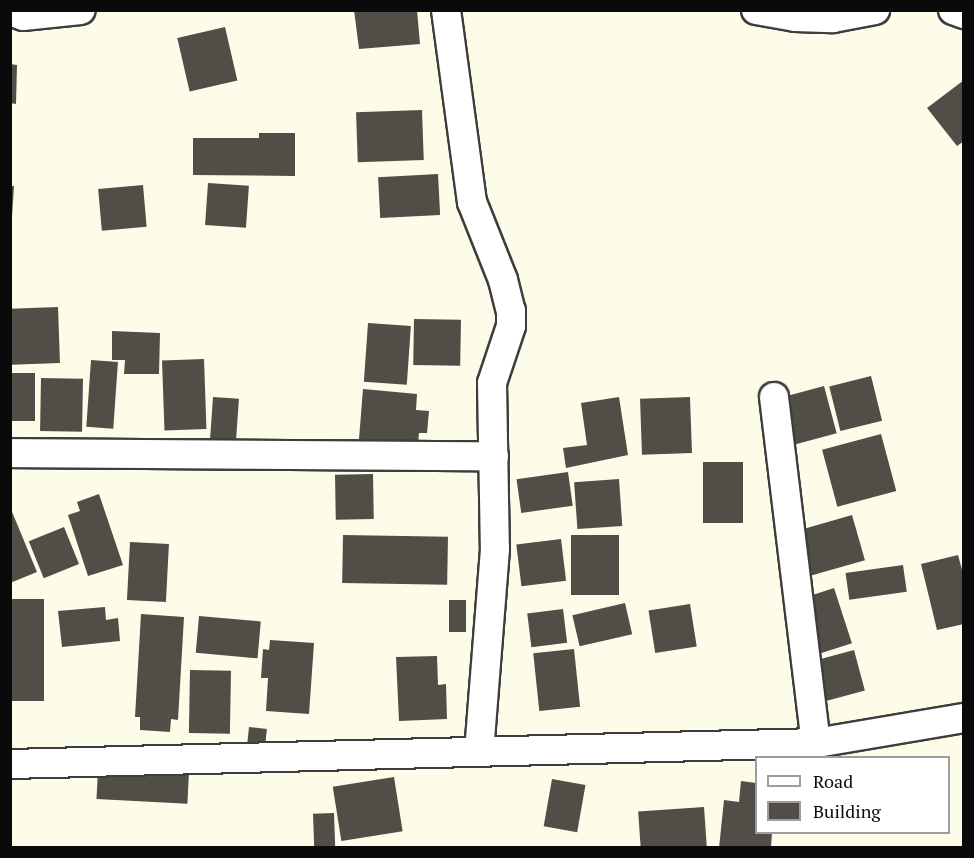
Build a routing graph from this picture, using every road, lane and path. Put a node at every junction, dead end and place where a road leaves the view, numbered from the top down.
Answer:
1 (81, 10) edge
2 (446, 10) edge
3 (756, 10) edge
4 (875, 10) edge
5 (953, 10) edge
6 (10, 11) edge
7 (963, 14) edge
8 (774, 397) dead end
9 (10, 453) edge
10 (494, 456) junction
11 (963, 718) edge
12 (816, 743) junction
13 (479, 751) junction
14 (10, 764) edge

1 - 6 street
2 - 10 street
3 - 4 street
5 - 7 street
8 - 12 street
9 - 10 street
10 - 13 street
11 - 12 street
12 - 13 street
13 - 14 street

